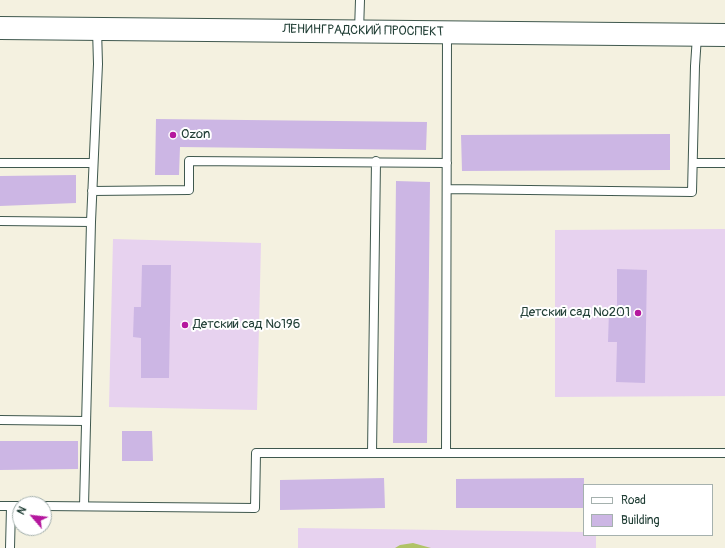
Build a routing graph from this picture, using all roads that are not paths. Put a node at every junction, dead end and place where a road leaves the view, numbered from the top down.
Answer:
1 (360, 0) edge
2 (0, 28) edge
3 (97, 29) junction
4 (359, 31) junction
5 (447, 32) junction
6 (697, 34) junction
7 (725, 34) edge
8 (376, 161) junction
9 (0, 163) edge
10 (93, 163) junction
11 (447, 163) junction
12 (693, 163) junction
13 (725, 163) edge
14 (447, 189) junction
15 (92, 190) junction
16 (0, 221) edge
17 (91, 222) junction
18 (0, 420) edge
19 (86, 421) junction
20 (372, 453) junction
21 (446, 453) junction
22 (725, 453) edge
23 (0, 506) edge
24 (11, 506) joint
25 (52, 506) edge
26 (84, 506) junction
27 (10, 548) edge

1 - 4 lane
2 - 3 main road, ЛЕНИНГРАДСКИЙ ПРОСПЕКТ
3 - 4 main road, ЛЕНИНГРАДСКИЙ ПРОСПЕКТ
3 - 10 lane
4 - 5 main road, ЛЕНИНГРАДСКИЙ ПРОСПЕКТ
5 - 6 main road, ЛЕНИНГРАДСКИЙ ПРОСПЕКТ
5 - 11 lane
6 - 7 main road, ЛЕНИНГРАДСКИЙ ПРОСПЕКТ
6 - 12 lane
8 - 11 lane
8 - 15 lane
8 - 20 lane
9 - 10 lane
10 - 15 lane
11 - 14 lane
12 - 13 lane
12 - 14 lane
14 - 21 lane
15 - 17 lane
16 - 17 lane
17 - 19 lane
18 - 19 lane
19 - 26 lane
20 - 21 lane
20 - 26 lane
21 - 22 lane
23 - 24 lane
24 - 27 lane
25 - 26 lane

